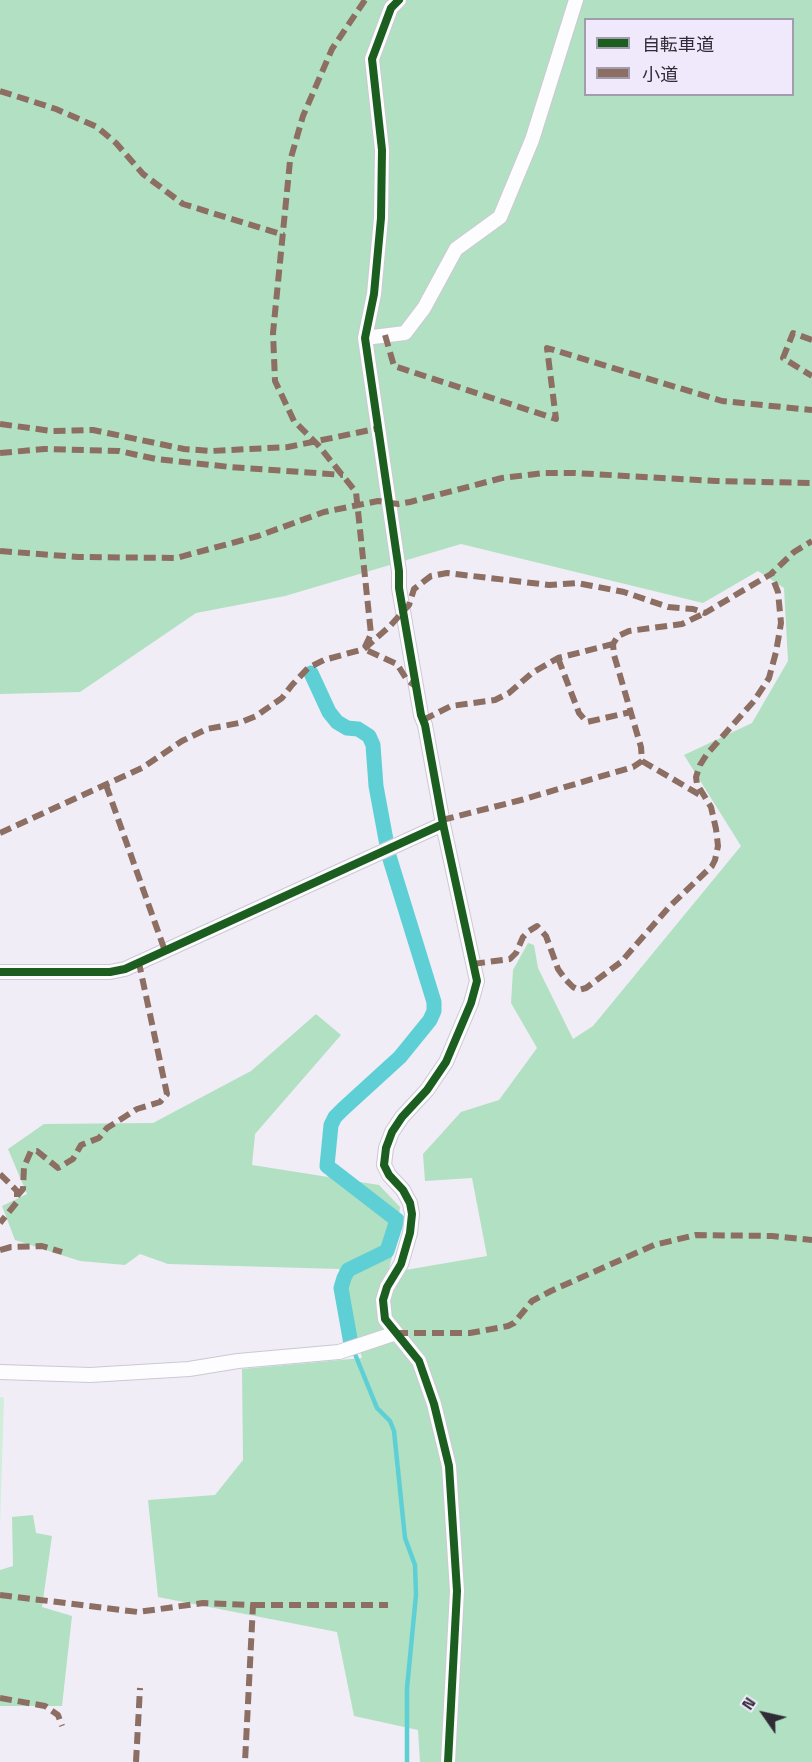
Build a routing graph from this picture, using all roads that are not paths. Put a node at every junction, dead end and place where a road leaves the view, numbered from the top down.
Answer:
1 (399, 0) edge
2 (576, 0) edge
3 (365, 338) junction
4 (443, 824) junction
5 (0, 972) edge
6 (396, 1333) junction
7 (0, 1372) edge
8 (447, 1762) edge

1 - 3 street
2 - 3 street
3 - 4 street
4 - 5 street
4 - 6 street
6 - 7 street
6 - 8 street

